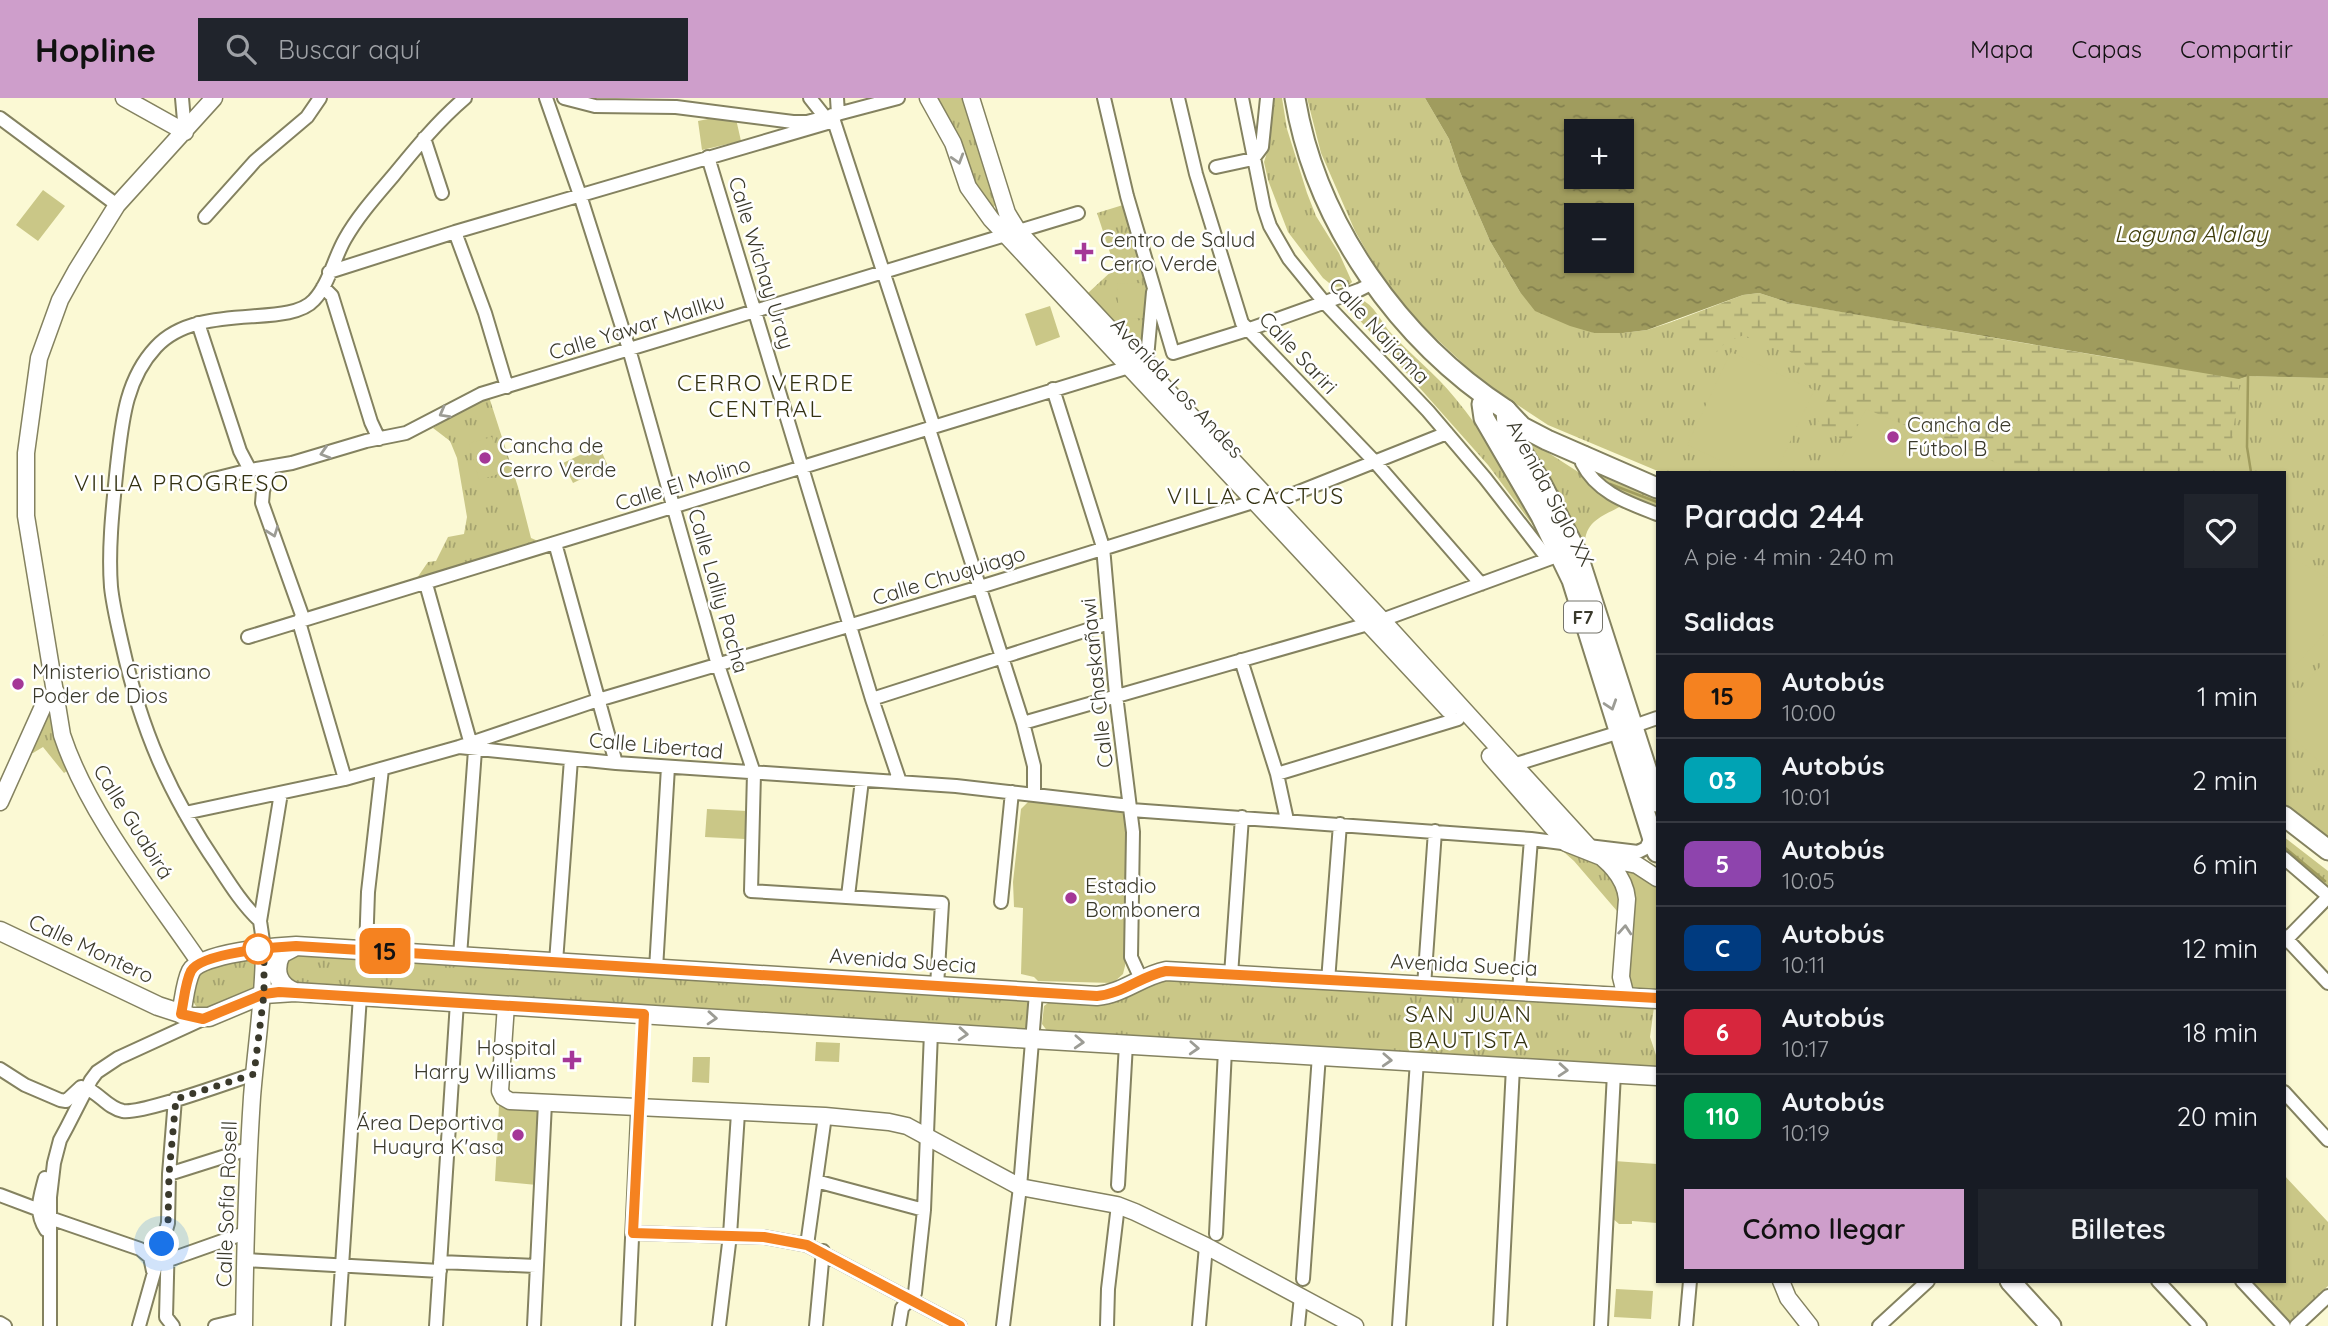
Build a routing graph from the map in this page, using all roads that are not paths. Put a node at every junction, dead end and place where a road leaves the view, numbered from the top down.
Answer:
1 (124, 98) edge
2 (181, 98) edge
3 (214, 98) edge
4 (320, 98) edge
5 (465, 98) edge
6 (546, 98) edge
7 (564, 98) edge
8 (810, 98) edge
9 (837, 98) edge
10 (898, 98) edge
11 (928, 98) edge
12 (971, 98) edge
13 (1104, 98) edge
14 (1178, 98) edge
15 (1242, 98) edge
16 (1267, 98) edge
17 (1295, 98) edge
18 (597, 102) edge
19 (832, 117) junction
20 (0, 118) edge
21 (185, 132) junction
22 (424, 138) junction
23 (708, 157) junction
24 (1253, 159) junction
25 (1216, 167) dead end
26 (442, 193) dead end
27 (580, 195) junction
28 (117, 205) junction
29 (1078, 213) dead end
30 (205, 217) dead end
31 (455, 232) junction
32 (1011, 232) junction
33 (328, 272) junction
34 (884, 272) junction
35 (1373, 282) junction
36 (1154, 285) junction
37 (323, 287) junction
38 (1324, 302) junction
39 (755, 311) junction
40 (198, 323) junction
41 (1247, 330) junction
42 (629, 349) junction
43 (1138, 368) junction
44 (507, 387) junction
45 (1053, 389) junction
46 (1487, 397) junction
47 (1506, 410) junction
48 (932, 428) junction
49 (1447, 433) junction
50 (379, 439) junction
51 (1585, 452) junction
52 (1375, 462) junction
53 (270, 468) junction
54 (803, 468) junction
55 (250, 470) junction
56 (1656, 477) edge
57 (210, 480) dead end
58 (1656, 488) edge
59 (1253, 502) junction
60 (1271, 503) junction
61 (674, 507) junction
62 (1656, 514) edge
63 (555, 543) junction
64 (1103, 547) junction
65 (1555, 557) junction
66 (1481, 583) junction
67 (426, 584) junction
68 (980, 587) junction
69 (299, 622) junction
70 (1375, 622) junction
71 (1110, 623) junction
72 (850, 626) junction
73 (248, 637) dead end
74 (1002, 658) junction
75 (1241, 660) junction
76 (718, 665) junction
77 (56, 692) junction
78 (1116, 695) junction
79 (872, 699) junction
80 (598, 700) junction
81 (1656, 718) edge
82 (1458, 719) junction
83 (1023, 723) junction
84 (1627, 729) junction
85 (468, 746) junction
86 (571, 759) junction
87 (616, 764) junction
88 (1513, 765) junction
89 (668, 767) junction
90 (382, 769) junction
91 (754, 774) junction
92 (1277, 775) junction
93 (345, 779) junction
94 (862, 780) junction
95 (900, 782) junction
96 (1012, 792) junction
97 (281, 793) junction
98 (1, 794) edge
99 (1034, 795) junction
100 (1656, 800) edge
101 (1130, 808) junction
102 (185, 813) junction
103 (1242, 817) junction
104 (2286, 818) edge
105 (1287, 820) junction
106 (1340, 824) junction
107 (1436, 831) junction
108 (2286, 832) edge
109 (1531, 839) junction
110 (1655, 843) edge
111 (1566, 844) junction
112 (1588, 846) junction
113 (2328, 850) edge
114 (1604, 858) junction
115 (2286, 860) edge
116 (2328, 865) edge
117 (1656, 877) edge
118 (848, 897) junction
119 (2328, 897) edge
120 (1001, 902) dead end
121 (260, 921) junction
122 (0, 931) edge
123 (2286, 938) edge
124 (2286, 940) edge
125 (296, 946) junction
126 (264, 948) junction
127 (366, 950) junction
128 (460, 956) junction
129 (556, 962) junction
130 (200, 963) junction
131 (656, 969) junction
132 (1231, 975) junction
133 (1141, 979) junction
134 (1328, 981) junction
135 (2328, 983) edge
136 (937, 986) junction
137 (1424, 986) junction
138 (1519, 991) junction
139 (295, 992) junction
140 (1036, 993) junction
141 (264, 994) junction
142 (360, 996) junction
143 (1626, 997) junction
144 (1656, 999) edge
145 (457, 1002) junction
146 (506, 1005) junction
147 (181, 1014) junction
148 (203, 1019) junction
149 (931, 1032) junction
150 (1032, 1039) junction
151 (1126, 1044) junction
152 (1224, 1050) junction
153 (1319, 1055) junction
154 (1417, 1061) junction
155 (1513, 1067) junction
156 (0, 1069) edge
157 (1614, 1073) junction
158 (254, 1074) junction
159 (1656, 1076) edge
160 (87, 1088) junction
161 (2286, 1094) edge
162 (176, 1099) junction
163 (60, 1100) junction
164 (545, 1103) junction
165 (638, 1107) junction
166 (738, 1113) junction
167 (825, 1116) junction
168 (67, 1127) junction
169 (925, 1135) junction
170 (2328, 1140) edge
171 (248, 1149) junction
172 (52, 1172) junction
173 (169, 1174) junction
174 (816, 1181) junction
175 (1118, 1185) dead end
176 (1020, 1187) junction
177 (0, 1195) edge
178 (1118, 1205) junction
179 (37, 1209) junction
180 (924, 1210) junction
181 (50, 1224) junction
182 (245, 1233) junction
183 (633, 1233) junction
184 (730, 1235) junction
185 (1211, 1240) junction
186 (807, 1245) junction
187 (823, 1251) junction
188 (245, 1260) junction
189 (341, 1264) junction
190 (159, 1266) junction
191 (440, 1266) junction
192 (536, 1266) junction
193 (1690, 1283) edge
194 (1782, 1283) edge
195 (1926, 1283) edge
196 (1996, 1283) edge
197 (2012, 1283) edge
198 (2160, 1283) edge
199 (2244, 1283) edge
200 (1302, 1288) junction
201 (2328, 1296) edge
202 (909, 1300) junction
203 (0, 1323) edge
204 (244, 1323) edge
205 (5, 1326) edge
206 (50, 1326) edge
207 (138, 1326) edge
208 (173, 1326) edge
209 (215, 1326) edge
210 (338, 1326) edge
211 (436, 1326) edge
212 (534, 1326) edge
213 (628, 1326) edge
214 (719, 1326) edge
215 (816, 1326) edge
216 (899, 1326) edge
217 (960, 1326) edge
218 (1003, 1326) edge
219 (1107, 1326) edge
220 (1199, 1326) edge
221 (1298, 1326) edge
222 (1355, 1326) edge
223 (1399, 1326) edge
224 (1500, 1326) edge
225 (1601, 1326) edge
226 (1686, 1326) edge
227 (1810, 1326) edge
228 (1879, 1326) edge
229 (2035, 1326) edge
230 (2051, 1326) edge
231 (2200, 1326) edge
232 (2284, 1326) edge
233 (2297, 1326) edge

1 - 21 street
2 - 21 street
3 - 21 street, Calle Guabirá
4 - 30 street
5 - 22 street
6 - 27 street, Calle Lalliy Pacha
7 - 18 street
8 - 19 street
9 - 19 street
10 - 19 street
11 -> 32 street, Avenida Los Andes
12 - 32 street
13 - 36 street
14 - 41 street, Calle Sariri
15 - 24 street, Calle Naijama
16 - 24 street
17 - 35 main road
18 - 19 street
19 - 23 street
19 - 34 street
20 - 28 street
21 - 28 street, Calle Guabirá
22 - 26 street
22 - 33 street
23 - 27 street
23 - 39 street, Calle Wichay Uray
24 - 25 street
24 - 38 street, Calle Naijama
27 - 31 street
27 - 42 street, Calle Lalliy Pacha
28 - 77 street, Calle Guabirá
29 - 32 street, Calle Yawar Mallku
31 - 33 street
31 - 44 street
32 - 34 street, Calle Yawar Mallku
32 - 43 street, Avenida Los Andes
33 - 37 street
34 - 39 street, Calle Yawar Mallku
34 - 48 street
35 - 38 street
35 - 46 main road
36 - 41 street
36 - 43 street
37 - 40 street
37 - 50 street
38 - 41 street
38 - 49 street, Calle Naijama
39 - 42 street, Calle Yawar Mallku
39 - 54 street, Calle Wichay Uray
40 - 55 street
40 - 102 street
41 - 52 street, Calle Sariri
42 - 44 street, Calle Yawar Mallku
42 - 61 street, Calle Lalliy Pacha
43 - 45 street, Calle El Molino
43 - 59 street, Avenida Los Andes
43 - 60 street, Avenida Los Andes
44 -> 50 street, Calle Yawar Mallku
45 - 48 street, Calle El Molino
45 - 64 street, Calle Chaskañawi
46 - 47 main road
46 - 65 main road, Avenida Siglo XX / F7
47 - 51 main road
47 - 84 main road, Avenida Siglo XX / F7
48 - 54 street, Calle El Molino
48 - 68 street
49 - 52 street, Calle Chuquiago
49 - 65 street, Calle Naijama
50 -> 53 street, Calle Yawar Mallku
51 - 56 main road
51 - 58 main road
51 - 62 street
52 - 60 street, Calle Chuquiago
52 - 66 street, Calle Sariri
53 - 55 street, Calle Yawar Mallku
53 -> 69 street
54 - 61 street, Calle El Molino
54 - 72 street, Calle Wichay Uray
55 - 57 street, Calle Yawar Mallku
59 - 60 street, Calle Chuquiago
59 - 64 street, Calle Chuquiago
59 - 70 street, Avenida Los Andes
60 - 70 street, Avenida Los Andes
61 - 63 street, Calle El Molino
61 - 76 street, Calle Lalliy Pacha
63 - 67 street, Calle El Molino
63 - 80 street
64 - 68 street, Calle Chuquiago
64 - 71 street, Calle Chaskañawi
65 - 66 street
65 -> 84 main road, Avenida Siglo XX / F7
66 - 70 street
67 - 69 street, Calle El Molino
67 - 85 street
68 - 72 street, Calle Chuquiago
68 - 74 street
69 - 73 street, Calle El Molino
69 - 93 street
70 - 75 street
70 - 82 street, Avenida Los Andes
70 - 88 street, Avenida Los Andes
71 - 74 street
71 - 78 street, Calle Chaskañawi
72 - 76 street, Calle Chuquiago
72 - 79 street, Calle Wichay Uray
74 - 79 street
74 - 83 street
75 - 78 street
75 - 92 street
76 - 80 street, Calle Chuquiago
76 - 91 street, Calle Lalliy Pacha
77 - 98 street
77 - 130 street, Calle Guabirá
78 - 83 street
78 - 101 street, Calle Chaskañawi
79 - 95 street, Calle Wichay Uray
80 - 85 street, Calle Chuquiago
80 - 87 street
81 - 84 street
82 - 92 street
82 - 111 street, Avenida Los Andes
83 - 99 street
84 - 88 street
84 - 100 main road, Avenida Siglo XX / F7
84 - 110 main road, Avenida Siglo XX / F7
85 - 86 street, Calle Libertad
85 - 90 street, Calle Libertad
85 - 128 street
86 - 87 street, Calle Libertad
86 - 129 street
87 - 89 street, Calle Libertad
88 - 112 street, Avenida Los Andes
89 - 91 street, Calle Libertad
89 - 131 street
90 - 93 street, Calle Libertad
90 - 127 street
91 - 94 street, Calle Libertad
91 - 118 street, Calle Lalliy Pacha
92 - 105 street
93 - 97 street, Calle Libertad
94 - 95 street, Calle Libertad
94 - 118 street
95 - 96 street, Calle Libertad
96 - 99 street, Calle Libertad
96 - 120 street
97 - 102 street, Calle Libertad
97 - 121 street, Calle Sofía Rosell
99 - 101 street, Calle Libertad
101 - 103 street, Calle Libertad
101 - 133 street, Calle Chaskañawi
102 - 121 street
103 - 105 street, Calle Libertad
103 - 132 street
104 - 113 main road
105 - 106 street, Calle Libertad
106 - 107 street, Calle Libertad
106 - 134 street
107 - 109 street, Calle Libertad
107 - 137 street
108 - 116 main road
109 - 111 street, Calle Libertad
109 - 138 street
110 - 112 street, Calle Libertad
111 - 112 street, Calle Libertad
111 - 114 street, Avenida Los Andes
112 - 114 street, Avenida Los Andes
114 - 117 street, Avenida Los Andes
143 -> 114 street, Avenida Los Andes
115 - 119 street
118 - 136 street
119 - 123 street
121 - 126 street, Calle Sofía Rosell
122 - 147 main road, Calle Montero
124 - 135 street
125 - 126 main road, Avenida Suecia
125 - 127 main road, Avenida Suecia
125 - 139 main road
126 - 130 main road, Avenida Suecia
126 - 141 street, Calle Sofía Rosell
127 - 128 main road, Avenida Suecia
128 - 129 main road, Avenida Suecia
129 - 131 main road, Avenida Suecia
130 - 147 main road
131 - 136 main road, Avenida Suecia
132 - 133 main road, Avenida Suecia
132 - 134 main road, Avenida Suecia
133 - 140 main road, Avenida Suecia
134 - 137 main road, Avenida Suecia
136 - 140 main road, Avenida Suecia
137 - 138 main road, Avenida Suecia
138 - 143 main road, Avenida Suecia
139 - 141 main road
139 - 142 main road
140 - 150 street
141 - 148 main road
141 - 158 street, Calle Sofía Rosell
142 - 145 main road
142 - 189 street
143 - 144 main road, Avenida Suecia
145 - 146 main road
145 - 191 street
146 -> 149 main road
146 - 164 street
147 - 148 main road, Calle Montero
148 - 160 street
149 -> 150 main road
149 - 169 street
150 -> 151 main road
150 - 176 street
151 -> 152 main road
151 - 175 street
152 - 153 main road
152 - 185 street
153 -> 154 main road
153 - 200 street
154 - 155 main road
154 - 223 street
155 -> 157 main road
155 - 224 street
156 - 163 street
157 - 159 main road
157 - 225 street
158 - 162 street
158 - 171 street, Calle Sofía Rosell
160 - 162 street
160 - 163 street
160 - 168 street
161 - 170 street
162 - 173 street
163 - 168 street
164 - 165 street
164 - 192 street
165 - 166 street
165 - 183 street
166 - 167 street
166 - 184 street
167 - 169 street
167 - 174 street
168 - 172 street
169 - 176 street
169 - 180 street
171 - 173 street
171 - 182 street, Calle Sofía Rosell
172 - 179 street
172 - 181 street
173 - 190 street
174 - 180 street
174 - 186 street
176 - 178 street
176 - 218 street
177 - 179 street
178 - 185 street
178 - 219 street
179 - 181 street
180 - 202 street
181 - 190 street
181 - 206 street
182 - 188 street, Calle Sofía Rosell
182 - 190 street
183 - 184 street
183 - 213 street
184 - 186 street
184 - 214 street
185 - 200 street
185 - 220 street
186 - 187 street
187 - 202 street
187 - 215 street
188 - 189 street
188 - 204 street, Calle Sofía Rosell
189 - 191 street
189 - 210 street
190 - 207 street
190 - 208 street
191 - 192 street
191 - 211 street
192 - 212 street
193 - 226 street
194 - 227 street
195 - 228 street
196 - 229 main road
197 - 230 main road
198 - 231 street
199 - 232 street
200 - 221 street
200 - 222 street
201 - 233 street
202 - 216 street
202 - 217 street
203 - 205 street
204 - 209 street

